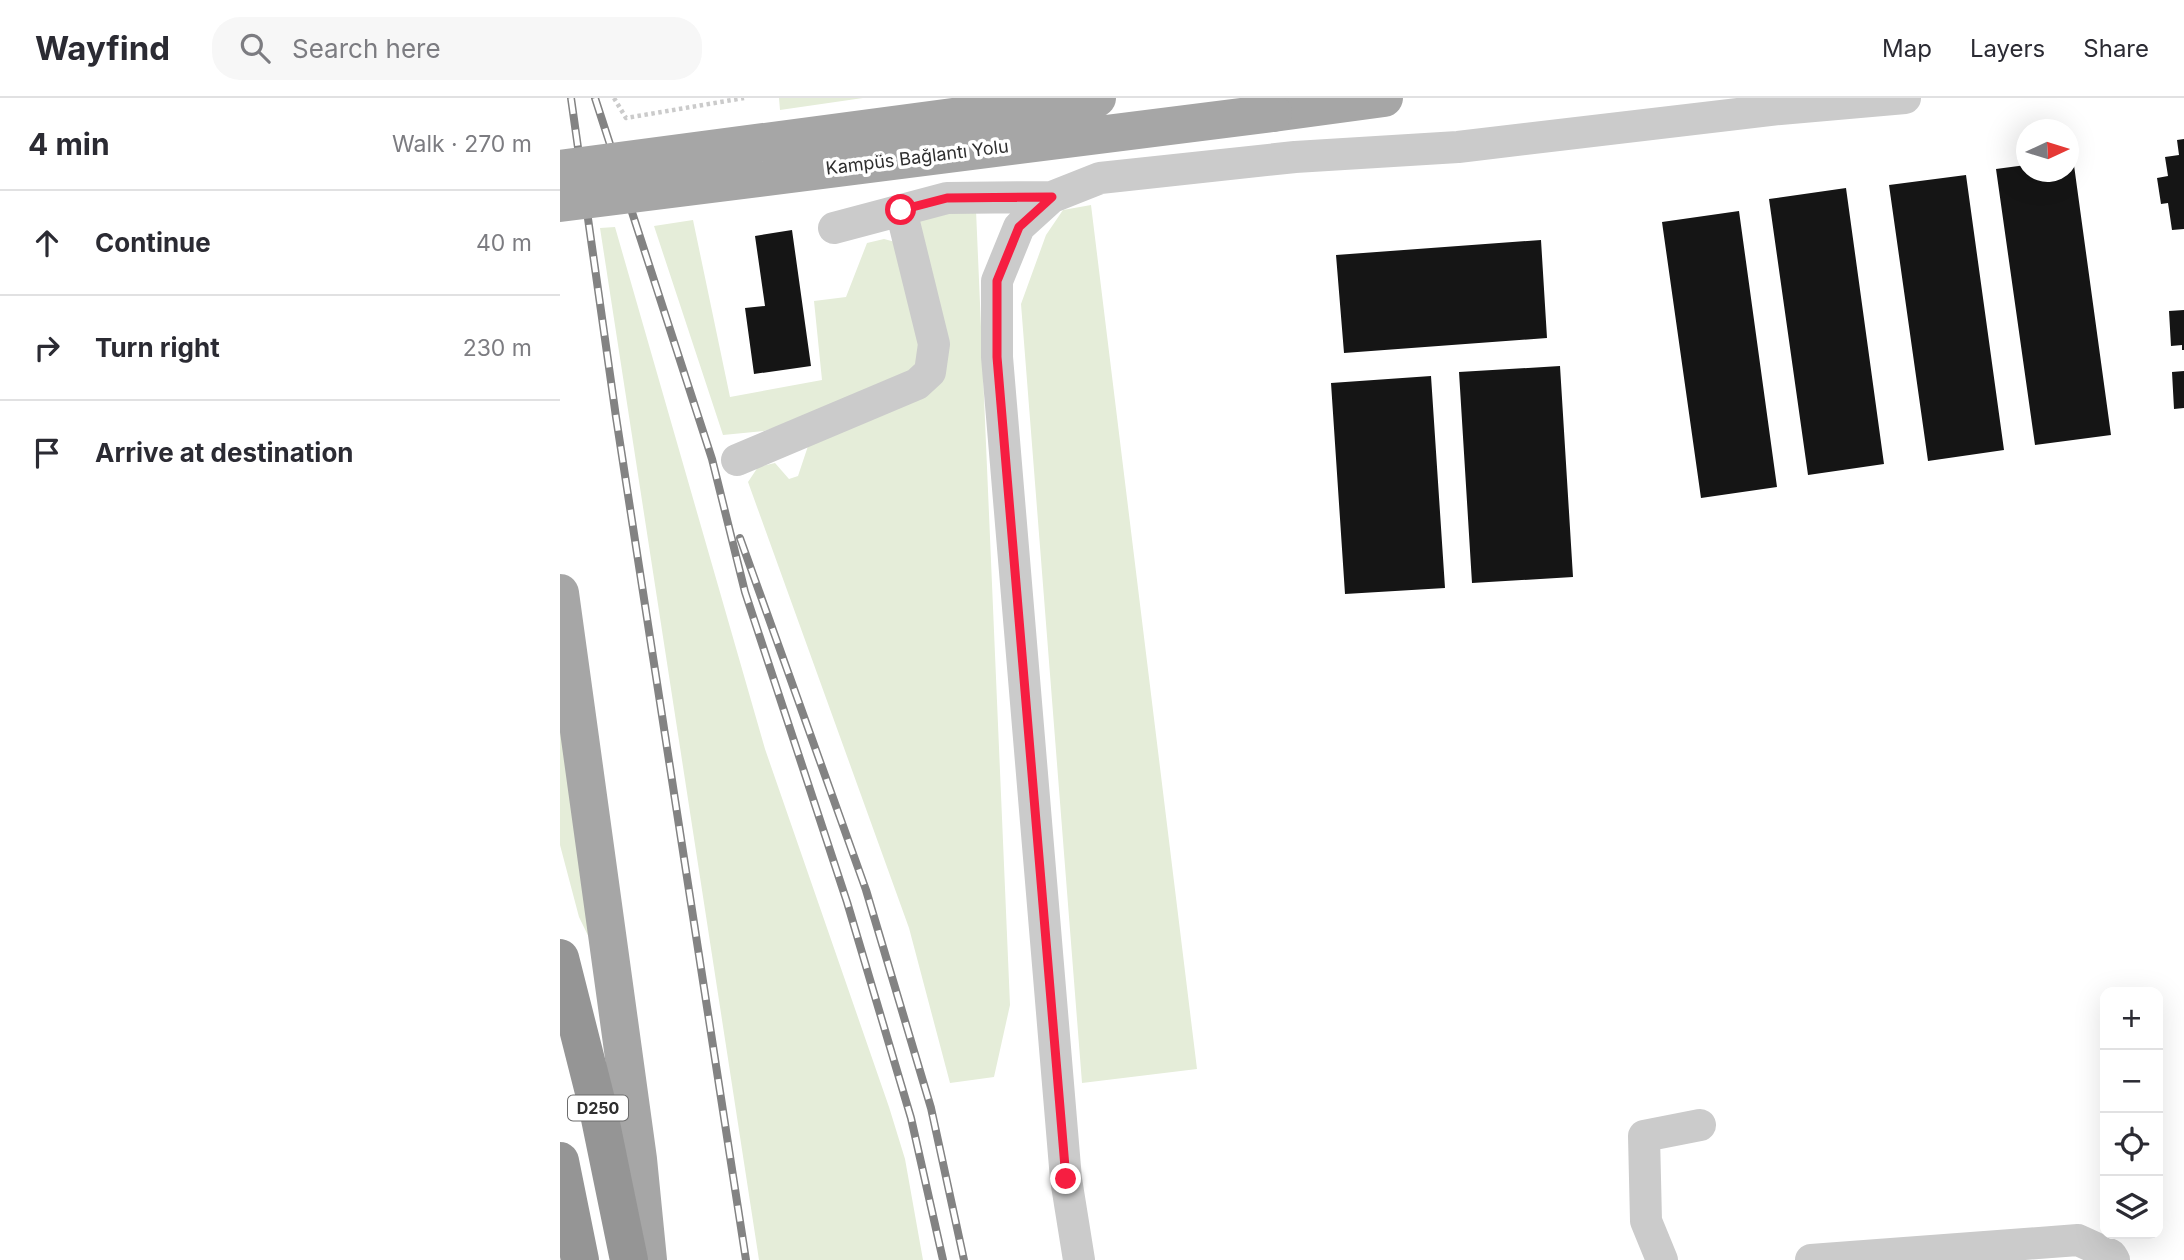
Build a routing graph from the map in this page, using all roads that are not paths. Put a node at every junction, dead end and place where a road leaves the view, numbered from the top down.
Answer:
1 (1097, 98) edge
2 (1384, 98) edge
3 (1905, 98) edge
4 (560, 169) edge
5 (1052, 197) junction
6 (560, 203) edge
7 (901, 210) junction
8 (834, 228) dead end
9 (737, 460) dead end
10 (560, 593) edge
11 (560, 958) edge
12 (1700, 1125) dead end
13 (560, 1161) edge
14 (580, 1260) edge
15 (629, 1260) edge
16 (648, 1260) edge
17 (1079, 1260) edge
18 (1662, 1260) edge
19 (1811, 1260) edge
20 (2114, 1260) edge

1 - 4 main road, Kampüs Bağlantı Yolu, bridge
2 - 6 main road, Kampüs Bağlantı Yolu, bridge
3 - 5 street
5 - 7 street
5 - 17 street
7 - 8 street
7 - 9 street
10 - 16 main road
11 - 15 highway, D250
12 - 18 street
13 - 14 highway
19 - 20 street

